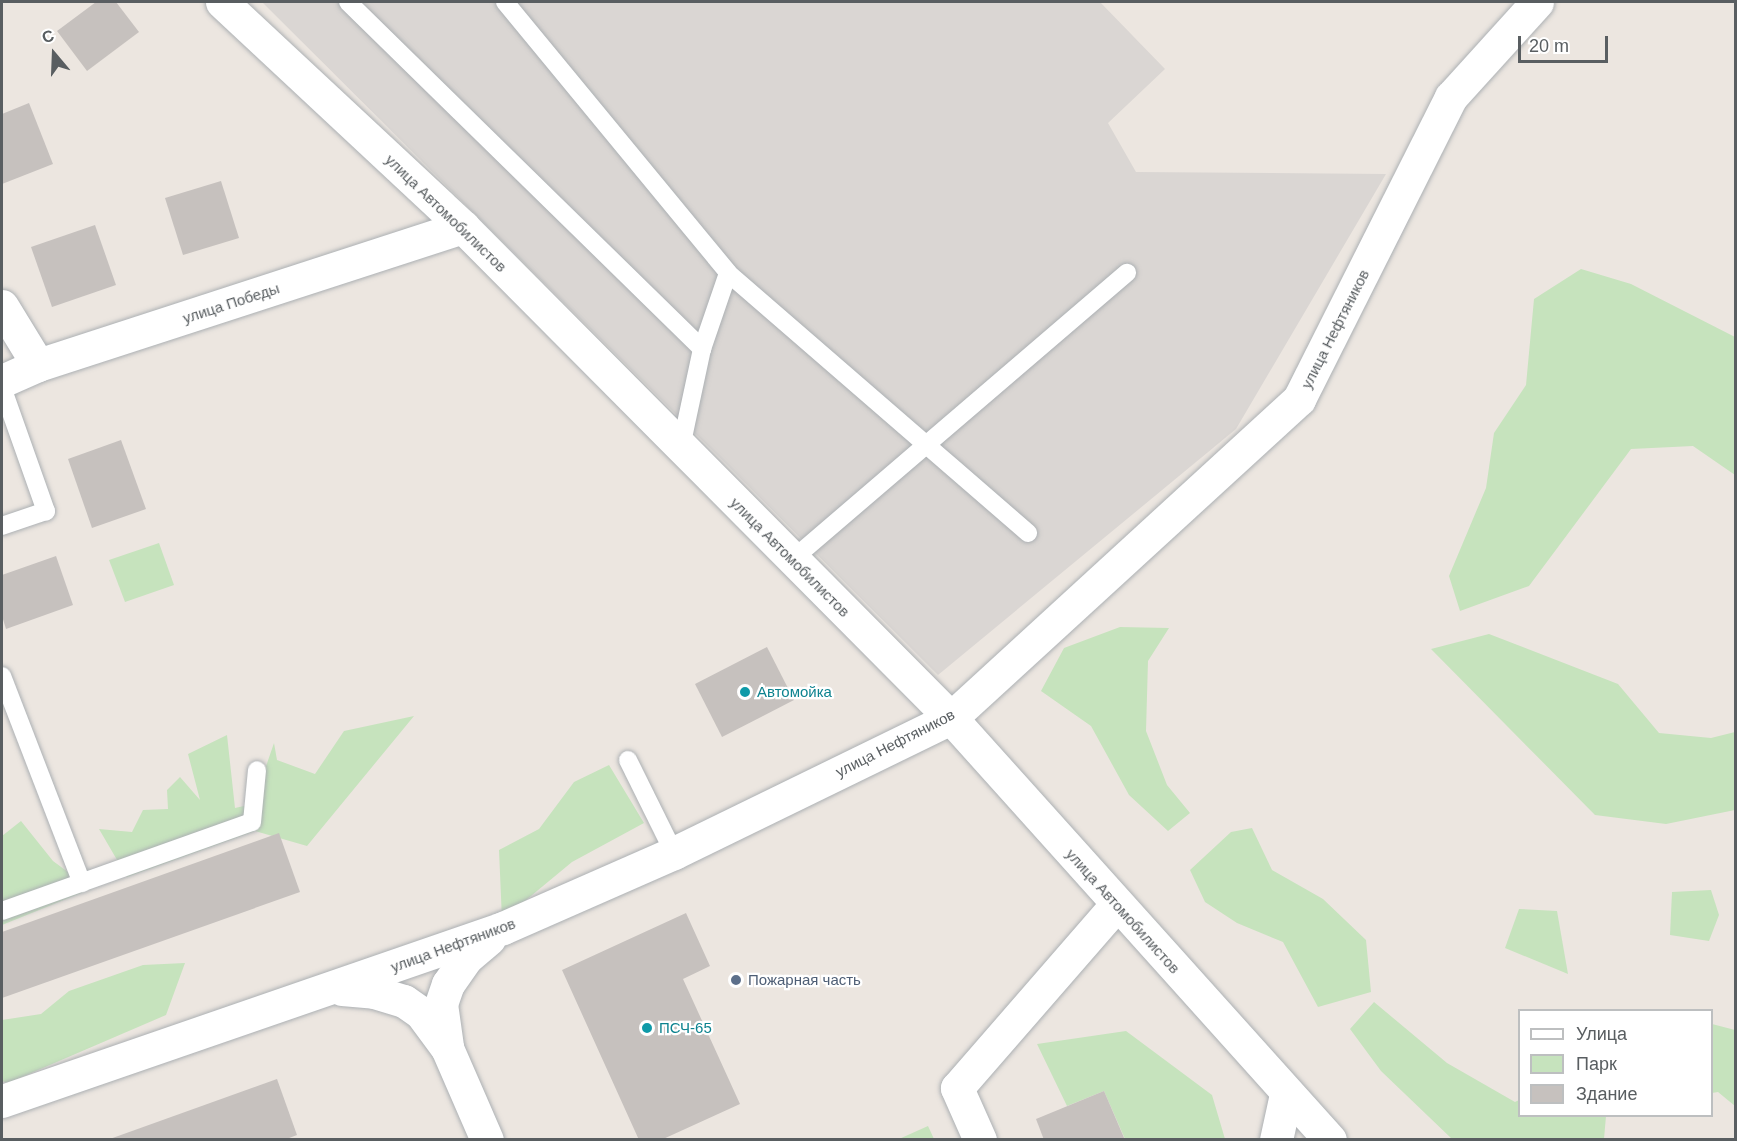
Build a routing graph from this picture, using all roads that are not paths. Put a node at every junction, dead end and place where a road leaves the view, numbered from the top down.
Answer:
1 (222, 2) edge
2 (348, 2) edge
3 (505, 2) edge
4 (1537, 2) edge
5 (463, 227) junction
6 (728, 273) junction
7 (1127, 273) dead end
8 (2, 306) edge
9 (702, 349) junction
10 (38, 365) junction
11 (2, 381) edge
12 (2, 387) edge
13 (926, 444) junction
14 (681, 447) junction
15 (2, 526) edge
16 (1028, 533) dead end
17 (793, 559) junction
18 (2, 676) edge
19 (951, 718) junction
20 (628, 760) dead end
21 (257, 771) dead end
22 (674, 854) junction
23 (82, 883) junction
24 (1117, 904) junction
25 (2, 912) edge
26 (503, 928) junction
27 (334, 989) junction
28 (447, 1048) junction
29 (1286, 1094) junction
30 (2, 1101) edge
31 (487, 1140) edge
32 (980, 1140) edge
33 (1276, 1140) edge
34 (1330, 1140) edge

1 - 5 street, улица Автомобилистов
2 - 9 lane
3 - 6 lane
4 - 19 street, улица Нефтяников
5 - 10 street, улица Победы
5 - 14 street, улица Автомобилистов
6 - 9 lane
6 - 13 lane
7 - 13 lane
8 - 10 street
9 - 14 lane
10 - 11 street, улица Победы
12 - 15 lane
13 - 16 lane
13 - 17 lane
14 - 17 street, улица Автомобилистов
17 - 19 street, улица Автомобилистов
18 - 23 lane
19 - 22 street, улица Нефтяников
19 - 24 street, улица Автомобилистов
20 - 22 lane
21 - 23 lane
22 - 26 street, улица Нефтяников
23 - 25 lane
24 - 29 street, улица Автомобилистов
24 - 32 street
26 - 27 street, улица Нефтяников
26 - 28 street
27 - 28 street
27 - 30 street, улица Нефтяников
28 - 31 street
29 - 33 street
29 - 34 street, улица Автомобилистов

